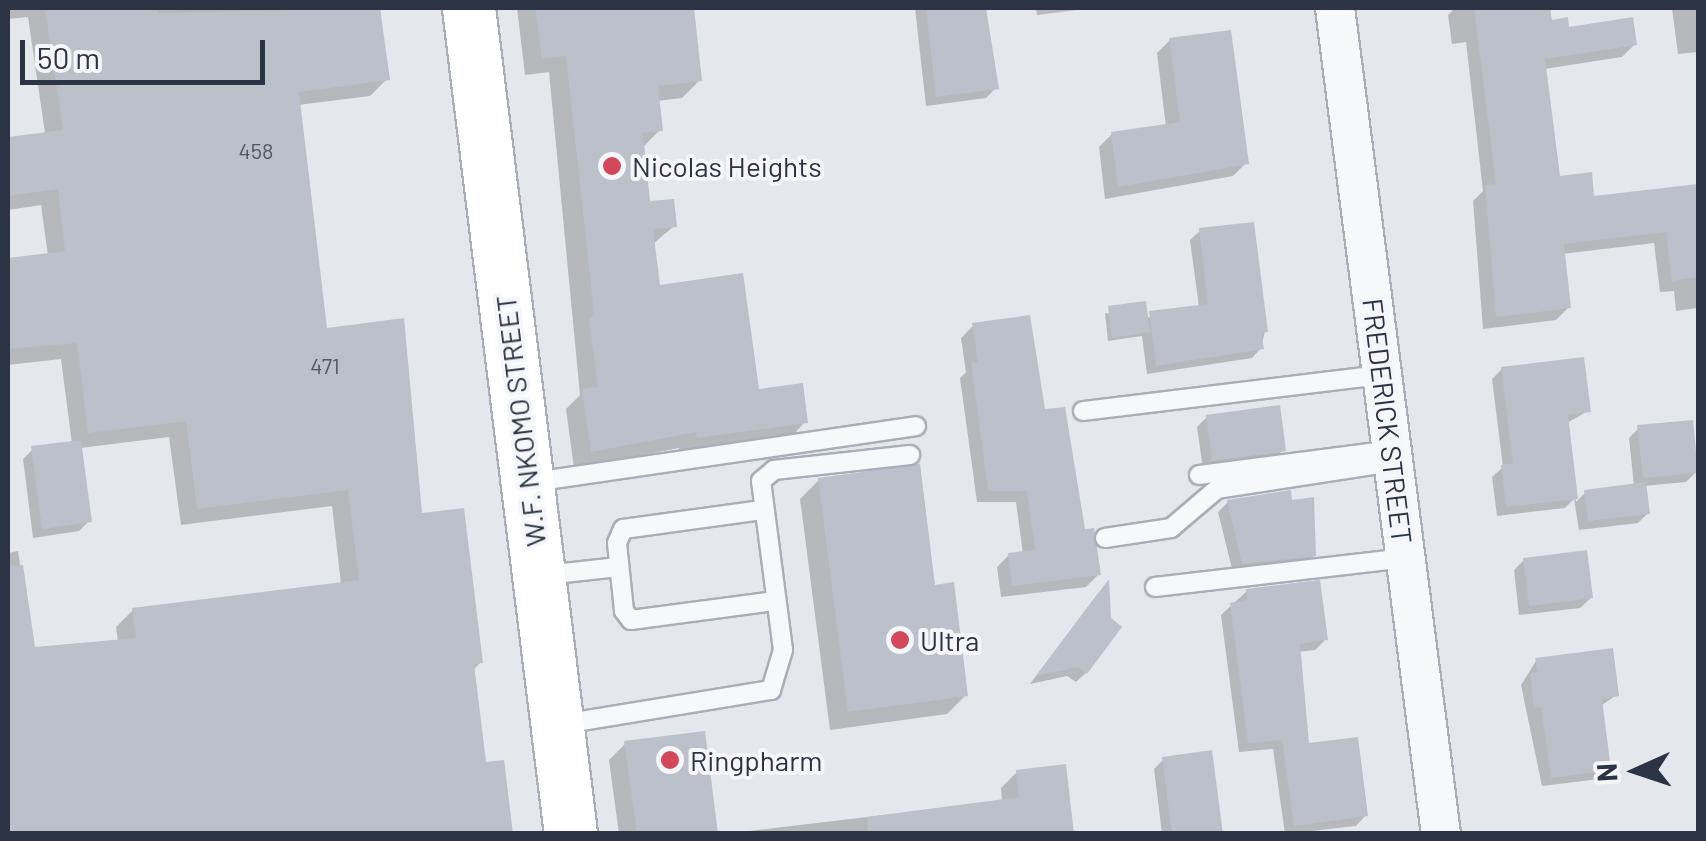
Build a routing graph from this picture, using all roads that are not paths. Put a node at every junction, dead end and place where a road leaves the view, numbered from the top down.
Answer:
1 (469, 8) edge
2 (1335, 8) edge
3 (1382, 375) junction
4 (1083, 411) dead end
5 (916, 426) dead end
6 (910, 455) dead end
7 (1392, 456) junction
8 (1199, 475) dead end
9 (528, 483) junction
10 (762, 510) junction
11 (1105, 538) dead end
12 (1405, 558) junction
13 (620, 567) junction
14 (539, 576) junction
15 (1155, 587) dead end
16 (776, 601) junction
17 (558, 725) junction
18 (572, 834) edge
19 (1441, 834) edge

1 - 9 main road, W.F. NKOMO STREET
2 - 3 street, FREDERICK STREET
3 - 4 lane
3 - 7 street, FREDERICK STREET
5 - 9 lane
6 - 10 lane
7 - 8 lane
7 - 11 lane
7 - 12 street, FREDERICK STREET
9 - 14 main road, W.F. NKOMO STREET
10 - 13 lane
10 - 16 lane
12 - 15 lane
12 - 19 street, FREDERICK STREET
13 - 14 lane
13 - 16 lane
14 - 17 main road, W.F. NKOMO STREET
16 - 17 lane
17 - 18 main road, W.F. NKOMO STREET

